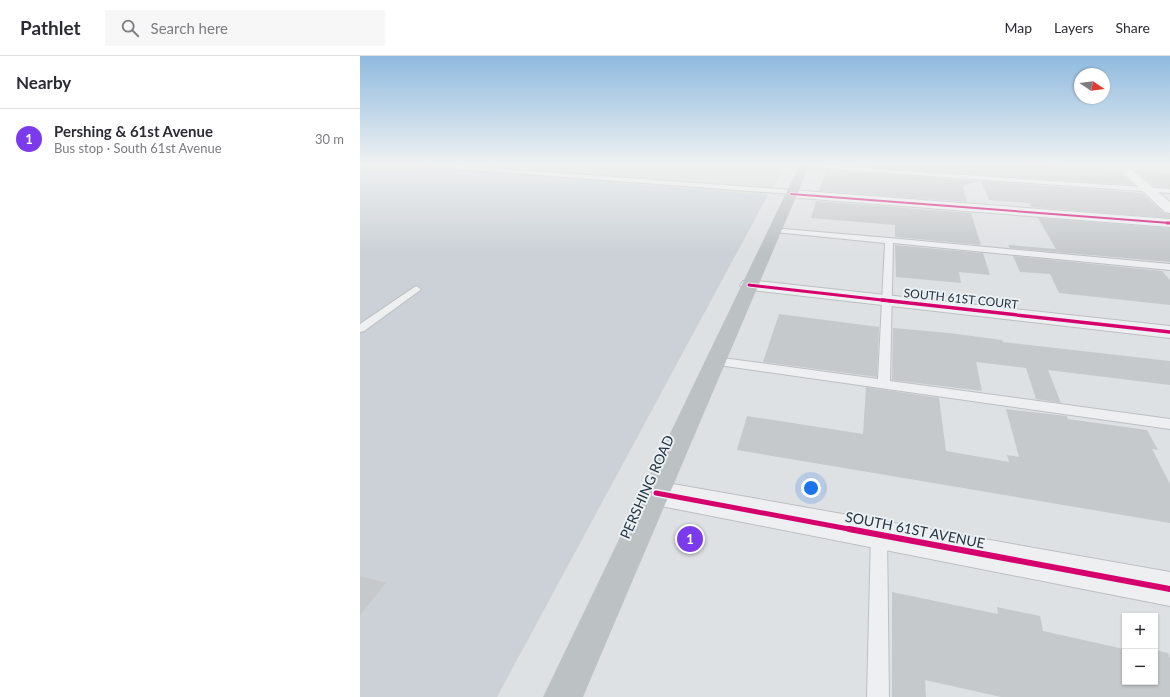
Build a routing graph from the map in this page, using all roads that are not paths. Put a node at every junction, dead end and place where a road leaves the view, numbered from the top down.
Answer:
1 (792, 194) edge
2 (804, 194) edge
3 (1153, 194) edge
4 (1170, 209) edge
5 (1170, 223) edge
6 (775, 230) junction
7 (889, 240) junction
8 (1170, 267) edge
9 (749, 285) junction
10 (416, 289) dead end
11 (887, 301) junction
12 (360, 329) edge
13 (1170, 332) edge
14 (715, 361) junction
15 (884, 385) junction
16 (1170, 424) edge
17 (656, 493) junction
18 (879, 534) junction
19 (1170, 589) edge
20 (563, 697) edge
21 (878, 697) edge

1 - 6 main road, PERSHING ROAD
2 - 5 street
3 - 4 street
6 - 7 lane
6 - 9 main road, PERSHING ROAD
7 - 8 lane
7 - 11 lane
9 - 11 street, SOUTH 61ST COURT
9 - 14 main road, PERSHING ROAD
10 - 12 lane
11 - 13 street, SOUTH 61ST COURT
11 - 15 lane
14 - 15 lane
14 - 17 main road, PERSHING ROAD
15 - 16 lane
17 - 18 street, SOUTH 61ST AVENUE
17 - 20 main road, PERSHING ROAD
18 - 19 street, SOUTH 61ST AVENUE
18 - 21 lane

